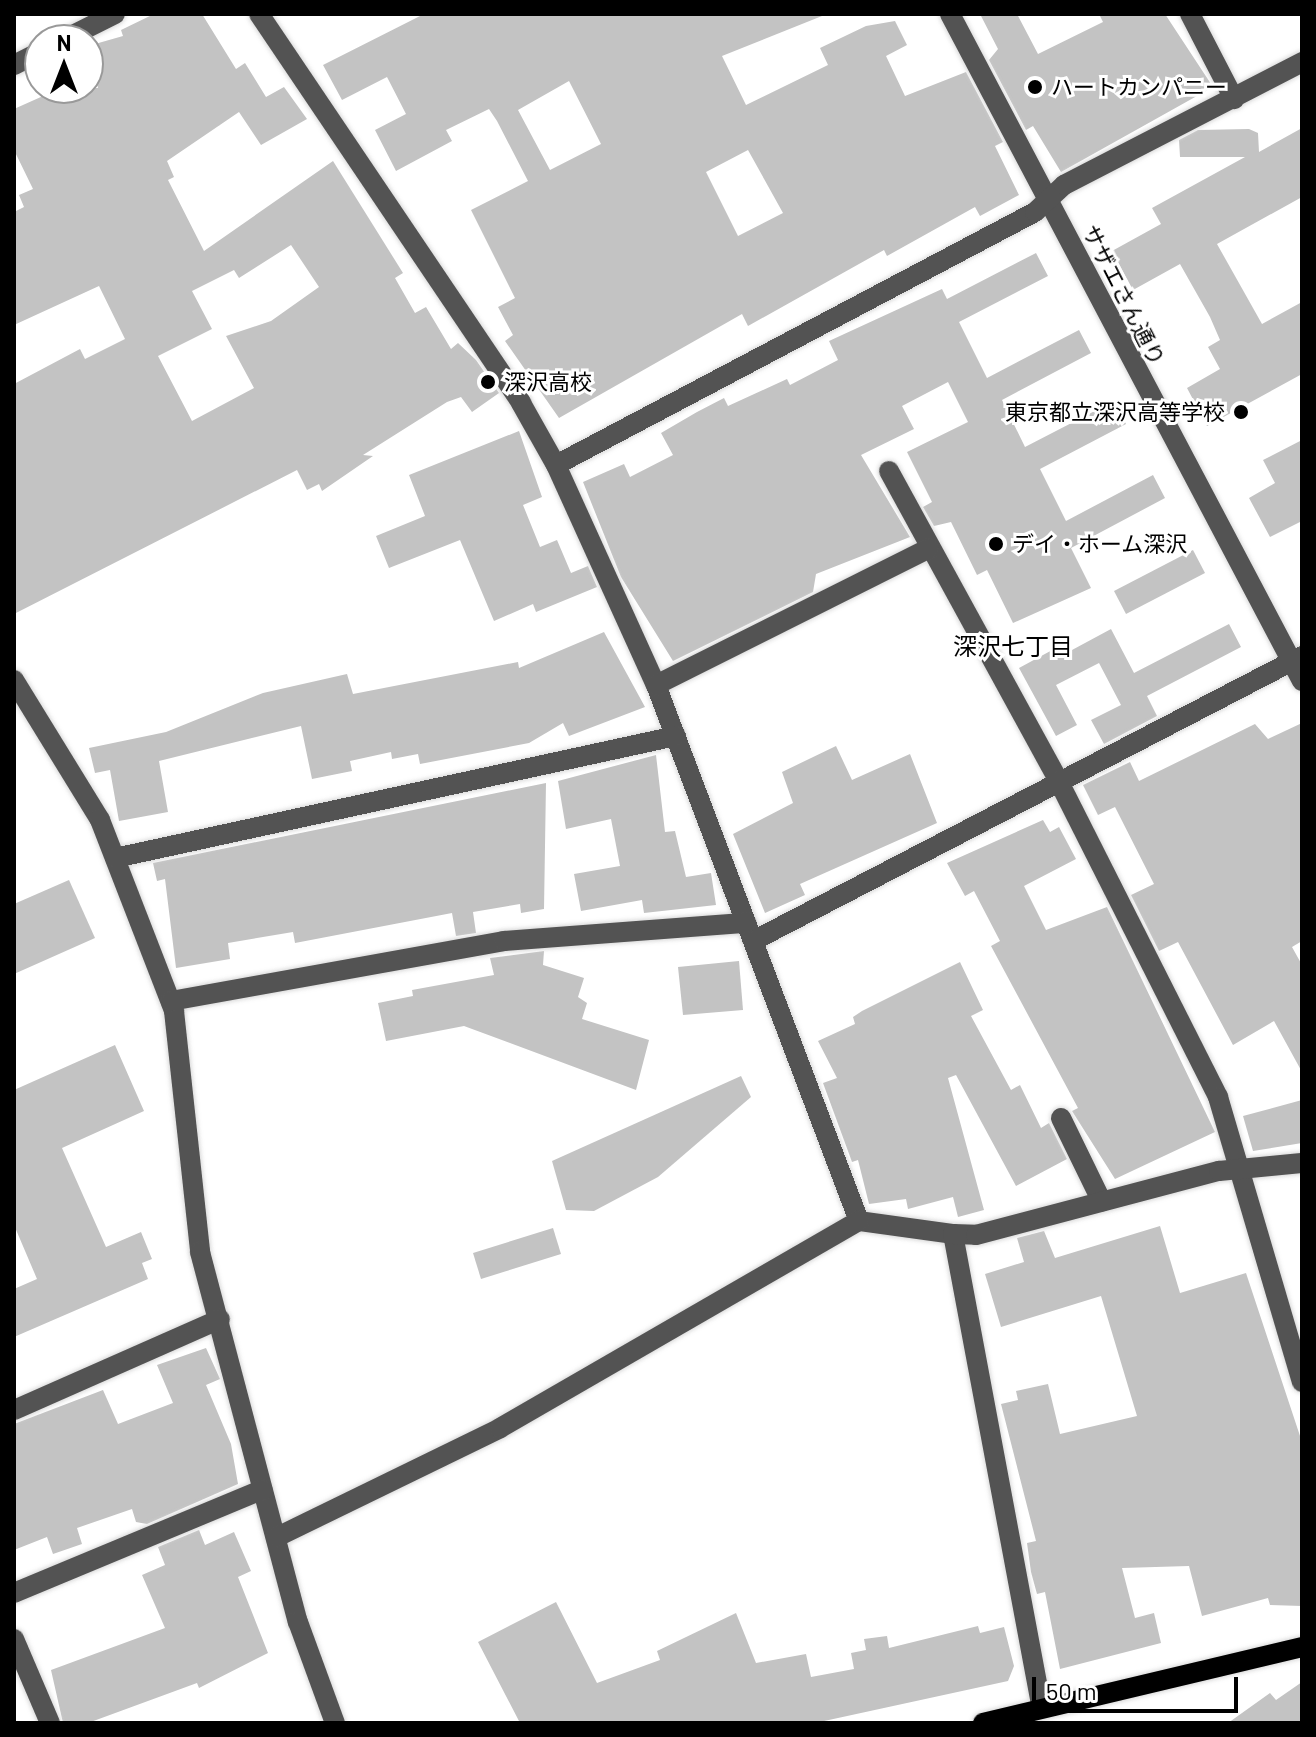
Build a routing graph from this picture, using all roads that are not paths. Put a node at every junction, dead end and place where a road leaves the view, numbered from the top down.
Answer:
1 (115, 14) edge
2 (259, 14) edge
3 (950, 14) edge
4 (1190, 14) edge
5 (95, 24) edge
6 (1302, 62) edge
7 (1234, 99) junction
8 (1049, 200) junction
9 (556, 465) junction
10 (889, 471) dead end
11 (929, 548) junction
12 (1297, 659) edge
13 (14, 680) edge
14 (1302, 681) edge
15 (656, 685) junction
16 (676, 736) junction
17 (1059, 782) junction
18 (115, 858) junction
19 (749, 932) junction
20 (171, 1001) junction
21 (1061, 1118) dead end
22 (1302, 1163) edge
23 (1241, 1173) junction
24 (1102, 1202) junction
25 (859, 1221) junction
26 (953, 1234) junction
27 (220, 1319) junction
28 (1302, 1382) edge
29 (14, 1410) edge
30 (262, 1490) junction
31 (277, 1537) junction
32 (14, 1593) edge
33 (14, 1639) edge
34 (1302, 1647) edge
35 (1042, 1708) junction
36 (50, 1723) edge
37 (335, 1723) edge
38 (983, 1723) edge

1 - 5 street
2 - 9 street
3 - 8 street, サザエさん通り
4 - 7 street
6 - 7 street
7 - 8 street
8 - 9 street
8 - 12 street, サザエさん通り
9 - 15 street
10 - 11 street
11 - 15 street
11 - 17 street
12 - 14 street, サザエさん通り
12 - 17 street
13 - 18 street
15 - 16 street
16 - 18 street
16 - 19 street
17 - 19 street
17 - 23 street
18 - 20 street
19 - 20 street
19 - 25 street
20 - 27 street
21 - 24 street
22 - 23 street
23 - 24 street
23 - 28 street
24 - 26 street
25 - 26 street
25 - 31 street
26 - 35 street
27 - 29 street
27 - 30 street
30 - 31 street
30 - 32 street
31 - 37 street
33 - 36 street
34 - 35 main road
35 - 38 main road

